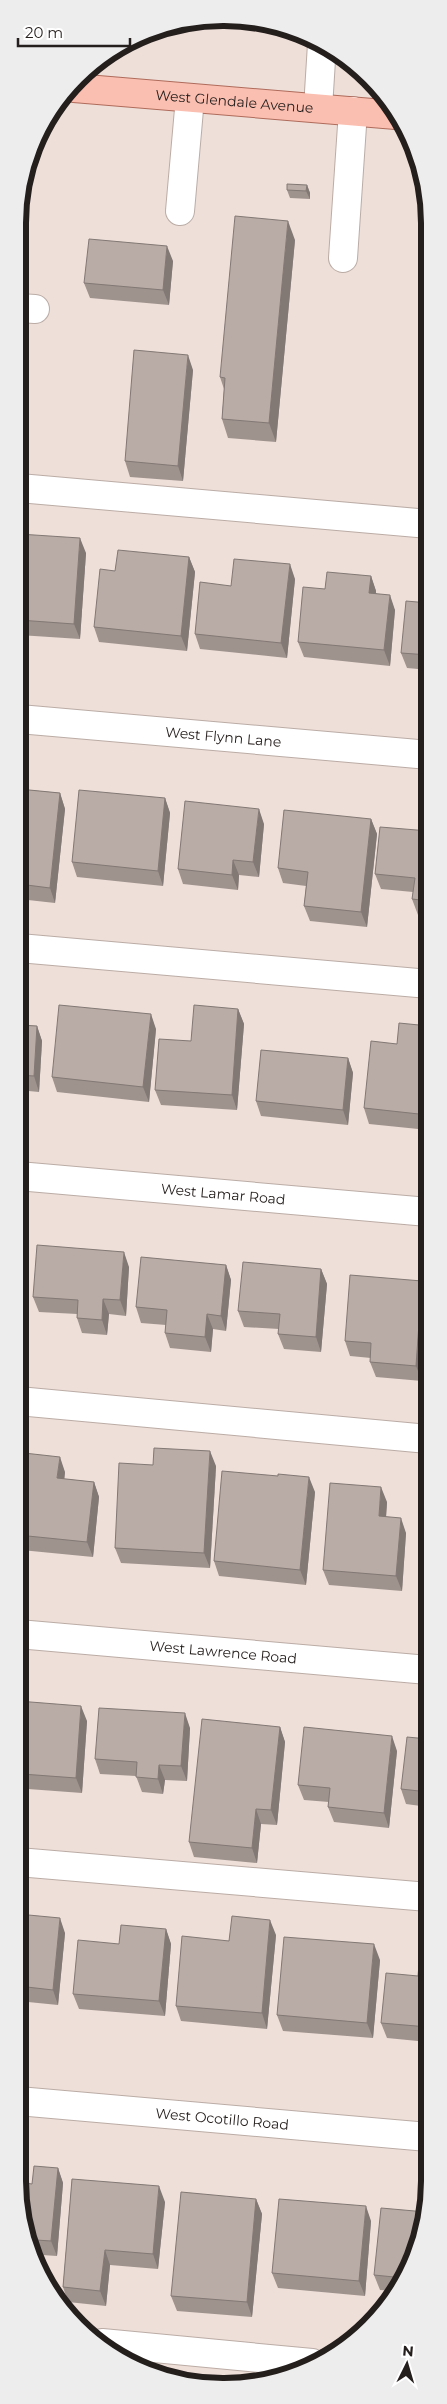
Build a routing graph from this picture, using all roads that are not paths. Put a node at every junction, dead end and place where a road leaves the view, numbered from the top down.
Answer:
1 (321, 53) edge
2 (80, 88) edge
3 (190, 98) junction
4 (318, 108) junction
5 (353, 111) junction
6 (388, 114) edge
7 (180, 211) dead end
8 (343, 258) dead end
9 (26, 489) edge
10 (421, 523) edge
11 (26, 720) edge
12 (421, 754) edge
13 (26, 949) edge
14 (421, 983) edge
15 (26, 1177) edge
16 (421, 1211) edge
17 (26, 1402) edge
18 (421, 1438) edge
19 (26, 1635) edge
20 (421, 1669) edge
21 (26, 1863) edge
22 (421, 1896) edge
23 (26, 2102) edge
24 (421, 2136) edge
25 (111, 2343) edge
26 (301, 2362) edge

1 - 4 street
2 - 3 main road, West Glendale Avenue
3 - 4 main road, West Glendale Avenue
3 - 7 street
4 - 5 main road, West Glendale Avenue
5 - 6 main road, West Glendale Avenue
5 - 8 street
9 - 10 street
11 - 12 street, West Flynn Lane
13 - 14 street
15 - 16 street, West Lamar Road
17 - 18 street
19 - 20 street, West Lawrence Road
21 - 22 street
23 - 24 street, West Ocotillo Road
25 - 26 street

